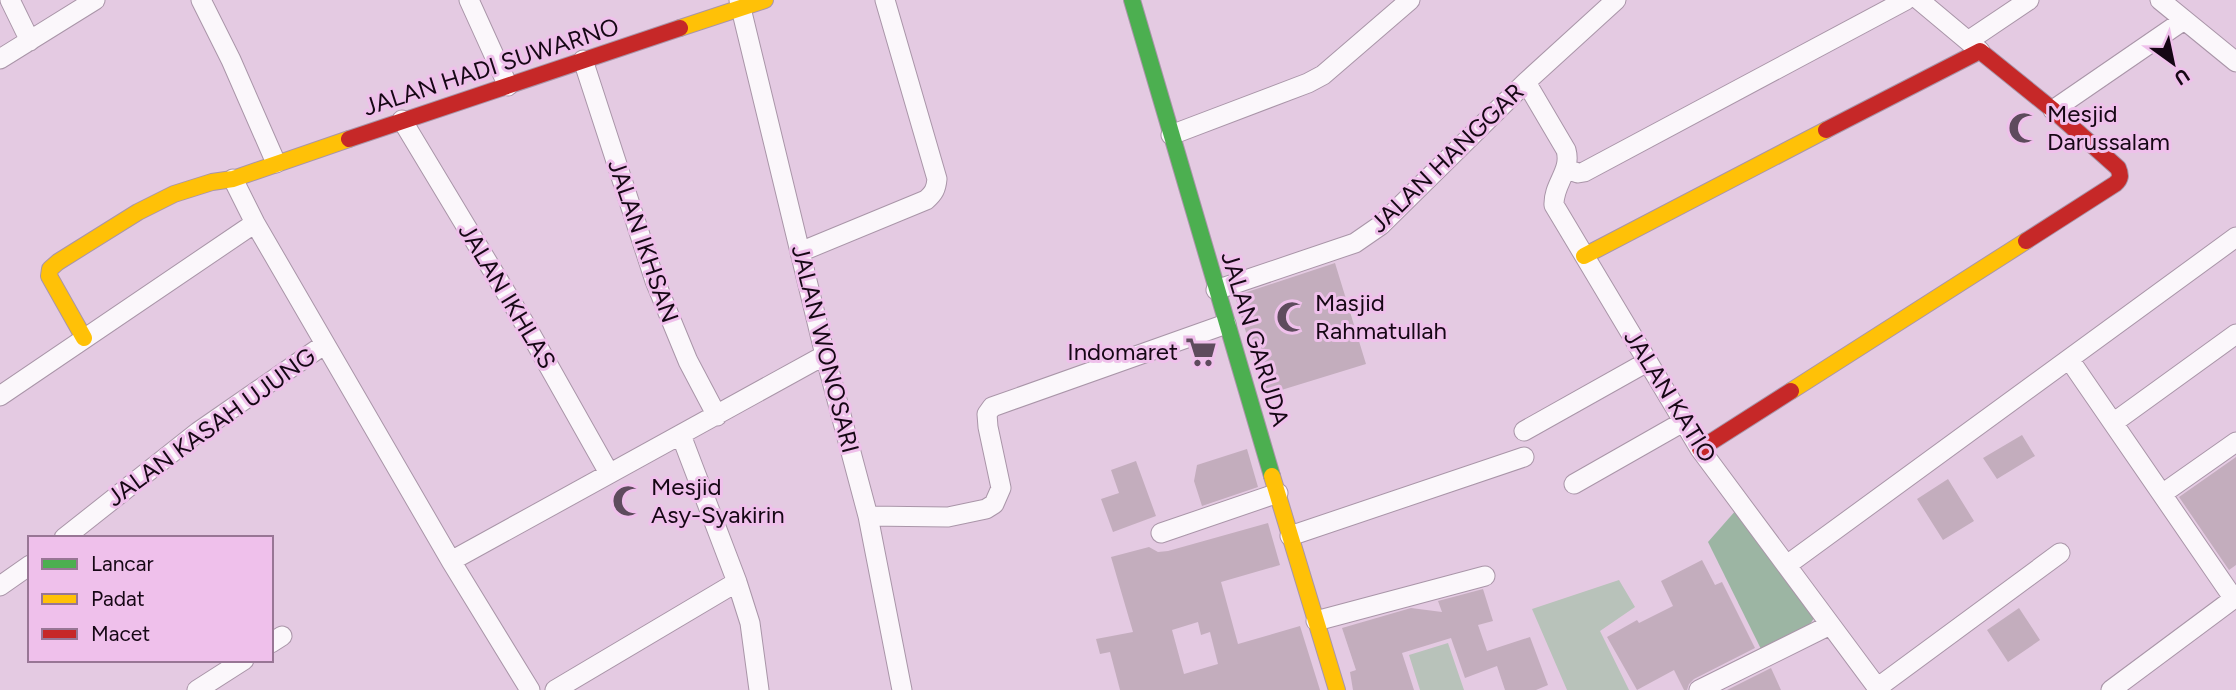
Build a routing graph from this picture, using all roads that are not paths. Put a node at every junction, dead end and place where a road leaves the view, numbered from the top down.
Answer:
1 (10, 0) edge
2 (95, 0) edge
3 (201, 0) edge
4 (469, 0) edge
5 (765, 0) edge
6 (885, 0) edge
7 (1132, 0) edge
8 (1410, 0) edge
9 (1616, 0) edge
10 (1906, 0) edge
11 (1919, 0) edge
12 (2029, 0) edge
13 (2160, 0) edge
14 (740, 4) edge
15 (2184, 20) junction
16 (30, 41) junction
17 (1974, 46) junction
18 (0, 59) edge
19 (583, 60) junction
20 (2236, 62) edge
21 (1526, 82) junction
22 (508, 86) junction
23 (2053, 110) junction
24 (402, 120) junction
25 (1171, 135) junction
26 (276, 163) junction
27 (1566, 169) junction
28 (233, 179) junction
29 (256, 223) junction
30 (2236, 237) edge
31 (800, 252) junction
32 (1584, 256) junction
33 (1216, 290) junction
34 (1226, 324) junction
35 (2236, 334) edge
36 (84, 338) junction
37 (326, 344) junction
38 (825, 355) junction
39 (2069, 359) junction
40 (1647, 362) junction
41 (0, 397) edge
42 (717, 416) junction
43 (1683, 422) junction
44 (2113, 423) junction
45 (1524, 431) dead end
46 (681, 435) junction
47 (2236, 442) edge
48 (1700, 449) junction
49 (1524, 457) dead end
50 (609, 473) junction
51 (1574, 484) dead end
52 (1278, 493) junction
53 (2162, 494) junction
54 (868, 516) junction
55 (1161, 533) dead end
56 (67, 536) edge
57 (1290, 536) junction
58 (2060, 553) dead end
59 (451, 561) junction
60 (1787, 565) junction
61 (28, 566) edge
62 (1485, 576) dead end
63 (737, 582) junction
64 (0, 586) edge
65 (2235, 598) edge
66 (1316, 621) junction
67 (1830, 625) junction
68 (241, 662) edge
69 (1878, 689) edge
70 (197, 690) edge
71 (530, 690) edge
72 (555, 690) edge
73 (760, 690) edge
74 (902, 690) edge
75 (1337, 690) edge
76 (1699, 690) edge
77 (2111, 690) edge

1 - 16 street
2 - 16 street
3 - 26 street
4 - 22 street
5 - 14 street, JALAN HADI SUWARNO
6 - 31 street
7 - 25 street, JALAN GARUDA
8 - 25 street
9 - 21 street, JALAN HANGGAR
10 - 27 street
11 - 17 street
12 - 17 street
13 - 15 street
14 - 19 street, JALAN HADI SUWARNO
14 - 31 street, JALAN WONOSARI
15 - 20 street
15 - 23 street
16 - 18 street
17 - 23 street
17 - 32 street
19 - 22 street, JALAN HADI SUWARNO
19 - 42 street, JALAN IKHSAN
21 - 27 street
21 - 33 street, JALAN HANGGAR
22 - 24 street, JALAN HADI SUWARNO
23 - 48 street
24 - 26 street, JALAN HADI SUWARNO
24 - 50 street, JALAN IKHLAS
25 - 33 street, JALAN GARUDA
26 - 28 street, JALAN HADI SUWARNO
27 - 32 street, JALAN KATIO
28 - 29 street
28 - 36 street, JALAN HADI SUWARNO
29 - 36 street
29 - 37 street
30 - 39 street
31 - 38 street, JALAN WONOSARI
32 - 40 street, JALAN KATIO
33 - 34 street, JALAN GARUDA
34 - 52 street, JALAN GARUDA
34 - 54 street
35 - 44 street
36 - 41 street
37 - 56 street, JALAN KASAH UJUNG
37 - 59 street
38 - 42 street
38 - 54 street, JALAN WONOSARI
39 - 44 street
39 - 60 street
40 - 43 street, JALAN KATIO
40 - 45 street
42 - 46 street
43 - 48 street, JALAN KATIO
43 - 51 street
44 - 53 street
46 - 50 street
46 - 63 street
47 - 53 street
48 - 60 street, JALAN KATIO
49 - 57 street
50 - 59 street
52 - 55 street
52 - 57 street, JALAN GARUDA
53 - 65 street
54 - 74 street, JALAN WONOSARI
57 - 66 street, JALAN GARUDA
58 - 69 street
59 - 71 street
60 - 67 street, JALAN KATIO
61 - 64 street
62 - 66 street
63 - 72 street
63 - 73 street
65 - 77 street
66 - 75 street, JALAN GARUDA
67 - 69 street, JALAN KATIO
67 - 76 street
68 - 70 street

